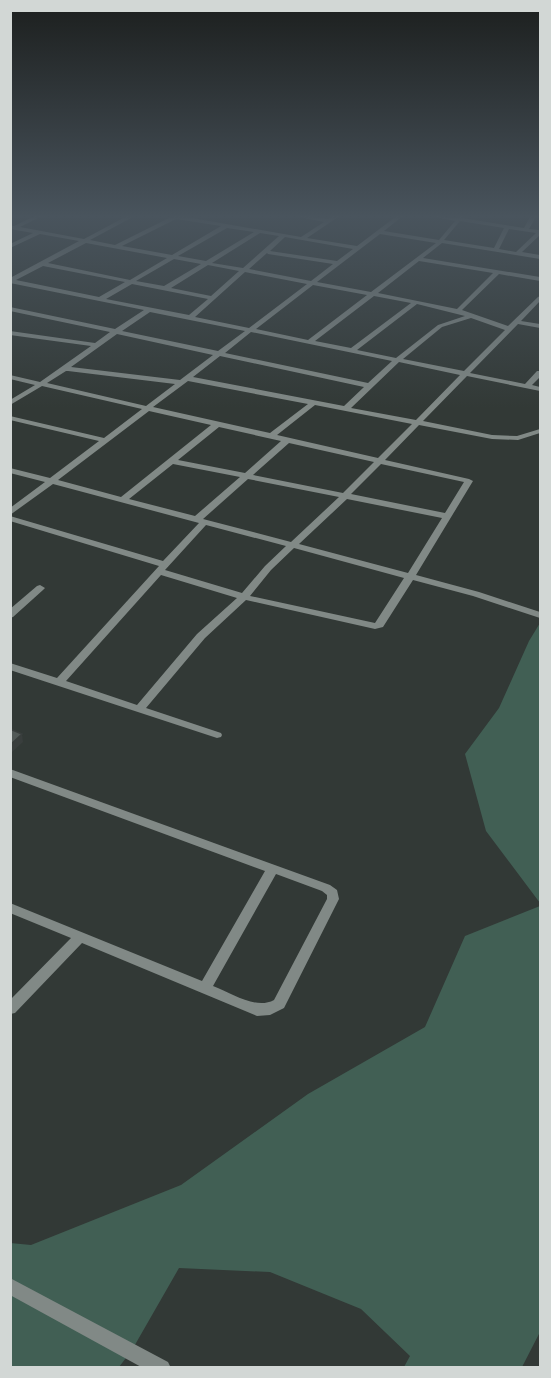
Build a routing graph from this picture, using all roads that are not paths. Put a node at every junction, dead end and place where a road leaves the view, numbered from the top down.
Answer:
1 (126, 279) edge
2 (138, 279) edge
3 (180, 279) edge
4 (235, 279) edge
5 (297, 279) edge
6 (316, 279) edge
7 (393, 279) edge
8 (491, 279) edge
9 (10, 281) edge
10 (135, 281) junction
11 (312, 282) junction
12 (166, 288) junction
13 (375, 294) junction
14 (212, 298) junction
15 (540, 298) edge
16 (101, 299) junction
17 (416, 302) junction
18 (10, 309) edge
19 (150, 309) junction
20 (458, 311) junction
21 (470, 315) junction
22 (191, 317) junction
23 (516, 322) junction
24 (540, 326) edge
25 (250, 329) junction
26 (509, 329) junction
27 (113, 332) junction
28 (10, 333) edge
29 (311, 341) junction
30 (95, 345) junction
31 (354, 349) junction
32 (218, 353) junction
33 (398, 359) junction
34 (68, 369) junction
35 (464, 372) junction
36 (540, 373) edge
37 (10, 377) edge
38 (184, 380) junction
39 (43, 385) junction
40 (369, 386) junction
41 (527, 386) junction
42 (540, 389) edge
43 (10, 403) edge
44 (314, 403) junction
45 (146, 408) junction
46 (346, 408) junction
47 (10, 418) edge
48 (415, 422) junction
49 (216, 425) junction
50 (540, 431) edge
51 (270, 437) junction
52 (103, 440) junction
53 (286, 441) junction
54 (171, 461) junction
55 (378, 461) junction
56 (10, 470) edge
57 (246, 476) junction
58 (51, 480) junction
59 (346, 495) junction
60 (124, 499) junction
61 (10, 513) edge
62 (447, 516) junction
63 (10, 518) edge
64 (201, 520) junction
65 (292, 546) junction
66 (164, 568) junction
67 (408, 576) junction
68 (40, 588) dead end
69 (244, 597) junction
70 (10, 615) edge
71 (540, 615) edge
72 (10, 666) edge
73 (59, 682) junction
74 (139, 709) junction
75 (217, 735) dead end
76 (10, 773) edge
77 (273, 868) junction
78 (10, 909) edge
79 (79, 938) junction
80 (205, 988) junction
81 (10, 1009) edge
82 (10, 1286) edge
83 (162, 1368) edge

1 - 10 street
2 - 10 street
3 - 12 street
4 - 14 street
5 - 11 street
6 - 11 street
7 - 13 street
8 - 20 street
9 - 16 street
10 - 12 street
10 - 16 street
11 - 13 street
11 - 25 street
12 - 14 street
13 - 17 street
13 - 29 street
14 - 22 street
15 - 23 street
16 - 19 street
17 - 20 street
17 - 31 street
18 - 27 street
19 - 22 street
19 - 27 street
20 - 21 street
21 - 26 street
21 - 33 street
22 - 25 street
23 - 24 street
23 - 26 street
25 - 29 street
25 - 32 street
26 - 35 street
27 - 30 street
27 - 32 street
28 - 30 street
29 - 31 street
30 - 34 street
31 - 33 street
32 - 38 street
32 - 40 street
33 - 35 street
33 - 40 street
34 - 38 street
34 - 39 street
35 - 41 street
35 - 48 street
36 - 41 street
37 - 39 street
38 - 44 street
38 - 45 street
39 - 43 street
39 - 45 street
40 - 46 street
41 - 42 street
44 - 46 street
44 - 51 street
45 - 49 street
45 - 52 street
46 - 48 street
47 - 52 street
48 - 50 street
48 - 55 street
49 - 51 street
49 - 54 street
51 - 53 street
52 - 58 street
53 - 55 street
53 - 57 street
54 - 57 street
54 - 60 street
55 - 59 street
55 - 62 street
56 - 58 street
57 - 59 street
57 - 64 street
58 - 60 street
58 - 61 street
59 - 62 street
59 - 65 street
60 - 64 street
62 - 67 street
63 - 66 street
64 - 65 street
64 - 66 street
65 - 67 street
65 - 69 street
66 - 69 street
66 - 73 street
67 - 69 street
67 - 71 street
68 - 70 street
69 - 74 street
72 - 73 street
73 - 74 street
74 - 75 street
76 - 77 street
77 - 80 street
77 - 80 street
78 - 79 street
79 - 80 street
79 - 81 street
82 - 83 street

